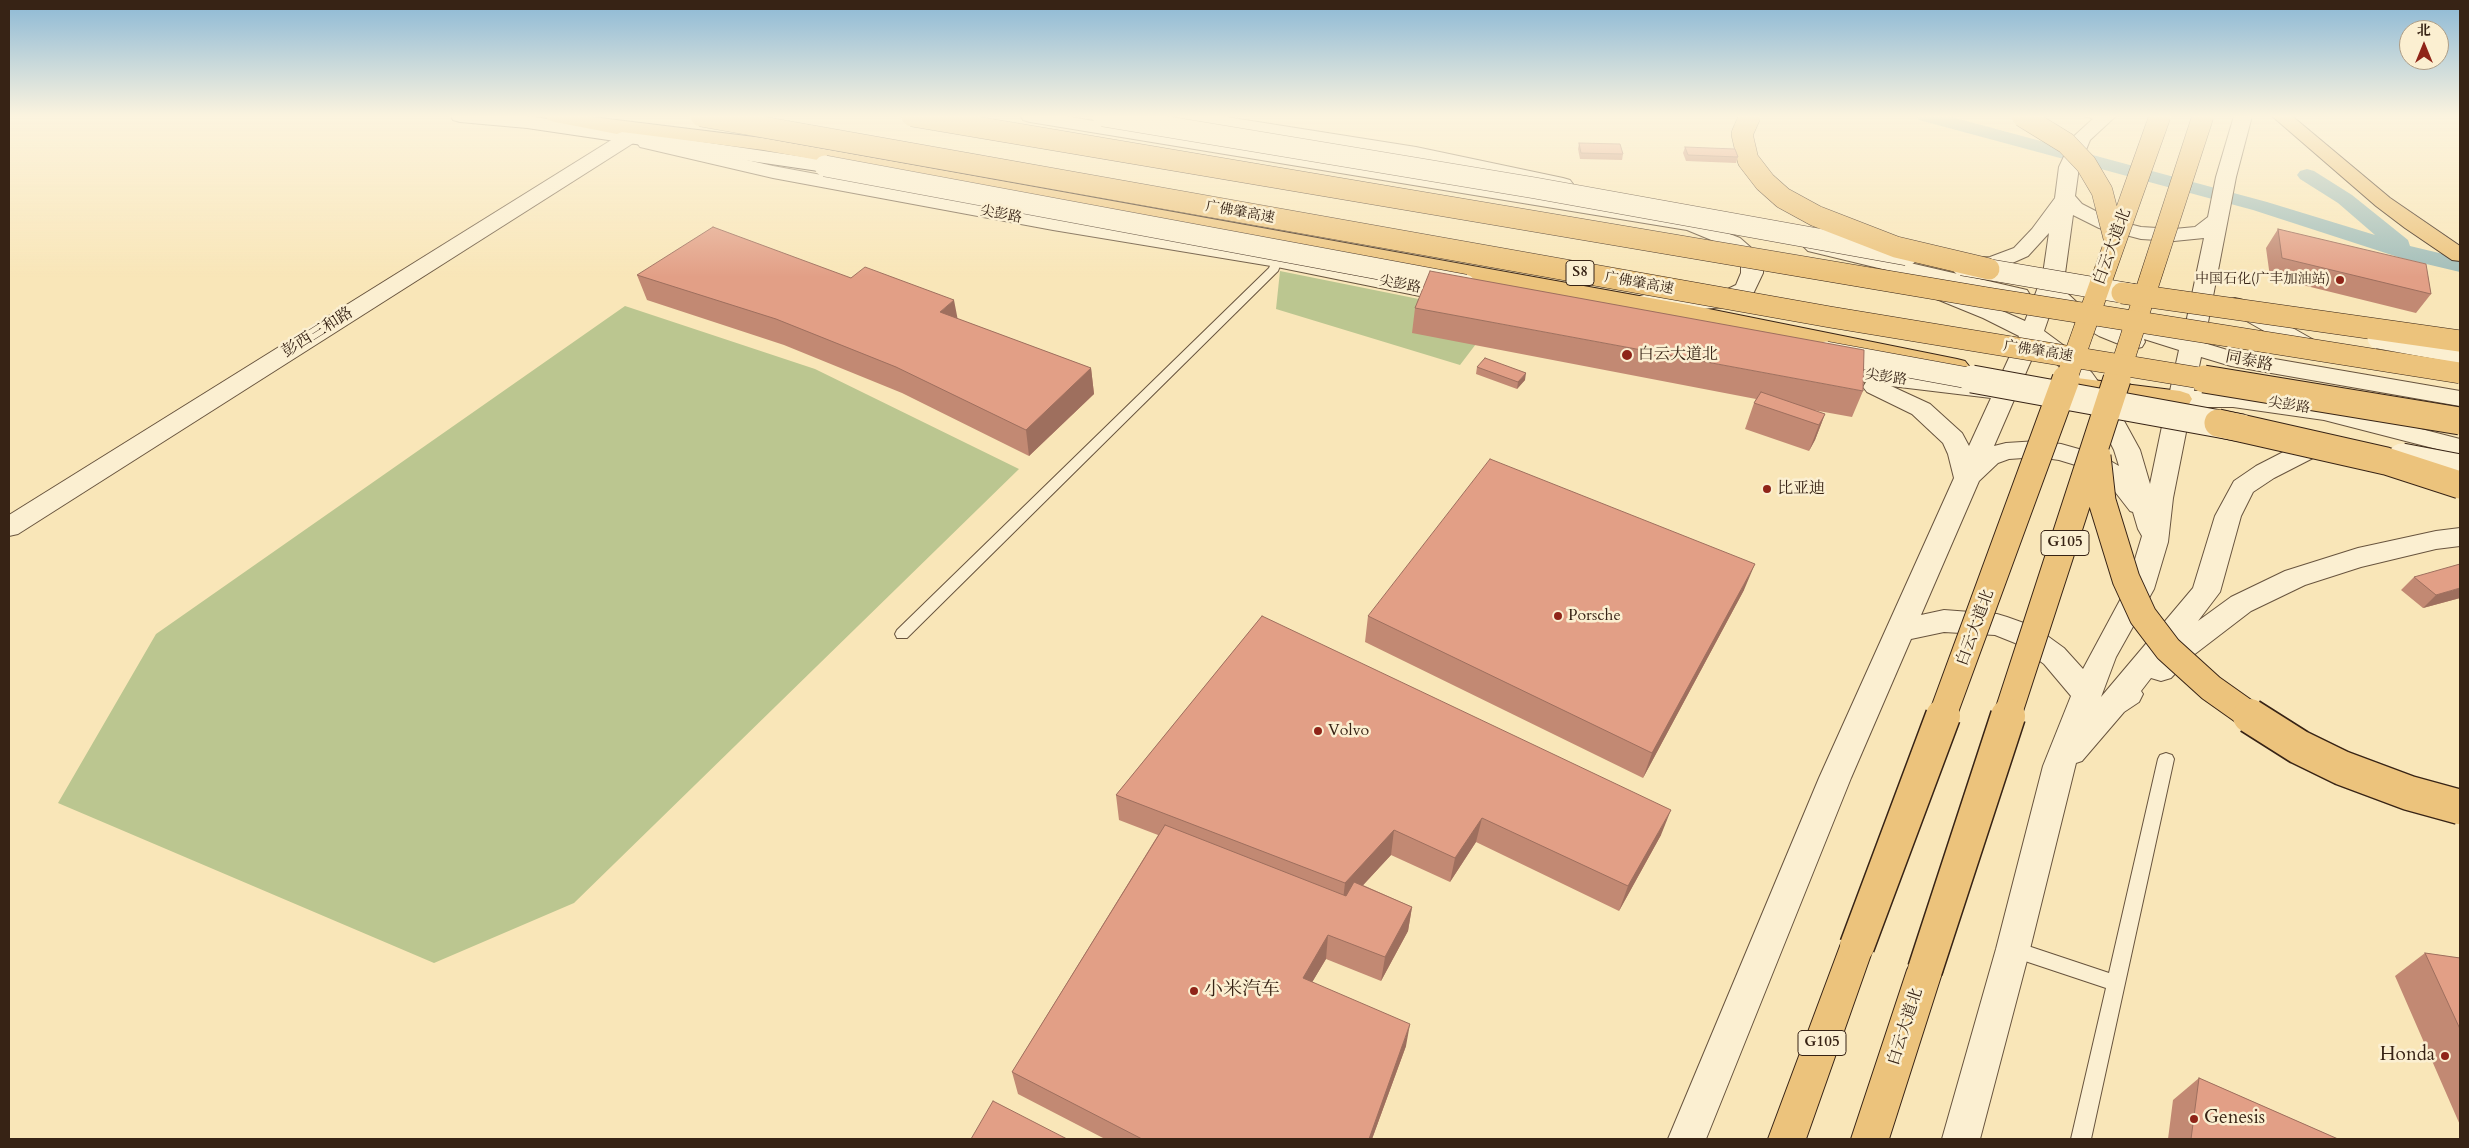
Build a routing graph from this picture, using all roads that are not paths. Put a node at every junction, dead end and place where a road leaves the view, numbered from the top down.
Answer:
1 (578, 170) edge
2 (763, 170) edge
3 (843, 170) edge
4 (903, 170) edge
5 (1002, 170) edge
6 (1229, 170) edge
7 (1355, 170) edge
8 (1423, 170) edge
9 (1497, 170) edge
10 (1755, 170) edge
11 (2069, 170) edge
12 (2089, 170) edge
13 (2141, 170) edge
14 (2186, 170) edge
15 (2228, 170) edge
16 (2345, 170) edge
17 (2064, 197) junction
18 (2218, 219) junction
19 (1692, 225) junction
20 (2115, 242) junction
21 (1831, 250) junction
22 (2460, 255) edge
23 (1277, 261) junction
24 (1989, 269) junction
25 (2052, 277) junction
26 (2205, 288) junction
27 (2122, 293) junction
28 (1479, 301) edge
29 (2043, 301) junction
30 (1629, 302) junction
31 (2071, 309) junction
32 (2460, 341) edge
33 (2460, 353) edge
34 (2190, 355) junction
35 (2460, 373) edge
36 (2375, 385) junction
37 (2449, 397) edge
38 (2180, 399) junction
39 (2460, 422) edge
40 (2218, 423) junction
41 (2460, 430) edge
42 (2096, 446) junction
43 (2460, 447) edge
44 (2460, 468) edge
45 (1967, 478) junction
46 (2460, 485) edge
47 (9, 527) edge
48 (2460, 537) edge
49 (2155, 542) junction
50 (1899, 631) junction
51 (902, 634) dead end
52 (2087, 694) junction
53 (2113, 704) junction
54 (2166, 759) dead end
55 (2059, 766) junction
56 (2460, 807) edge
57 (2013, 950) junction
58 (2117, 984) junction
59 (1687, 1139) edge
60 (1787, 1139) edge
61 (1870, 1139) edge
62 (1961, 1139) edge
63 (2081, 1139) edge

1 - 47 street, 彭西三和路
2 - 23 street, 尖彭路
3 - 40 street, bridge
4 - 30 highway
5 - 39 highway, 广佛肇高速 / S8, bridge
6 - 35 highway, bridge
7 - 19 street
8 - 24 street, bridge
9 - 19 street
10 - 24 highway, bridge
11 - 17 street
12 - 20 highway, bridge
13 - 20 highway, 白云大道北 / G105, bridge
14 - 42 highway, 白云大道北 / G105, bridge
15 - 18 street
16 - 22 highway
17 - 18 street
17 - 21 street
17 - 25 street
18 - 26 street
19 - 21 street
19 - 30 street
20 - 60 highway, 白云大道北 / G105, bridge
21 - 29 street
21 - 49 street
23 - 28 street, 尖彭路
23 - 51 lane
24 - 27 street, bridge
25 - 29 street
25 - 31 street
26 - 34 street
26 - 36 street
27 - 32 highway, bridge
27 - 33 street, bridge
29 - 31 street
29 - 45 street
30 - 38 highway
31 - 34 street
34 - 36 street, 同泰路
34 - 38 street
34 - 43 street
36 - 37 street, 同泰路
37 - 41 street
38 - 43 street, 尖彭路
38 - 45 street, 尖彭路
38 - 49 street
40 - 44 street, bridge
40 - 46 highway, bridge
42 - 56 highway, bridge
42 - 61 highway, 白云大道北 / G105, bridge
43 - 53 street
45 - 49 street
45 - 50 street
48 - 53 street
49 - 52 street
50 - 52 street
50 - 59 street
52 - 55 street
53 - 55 street
54 - 58 lane
55 - 57 street
57 - 58 lane
57 - 62 street
58 - 63 lane

